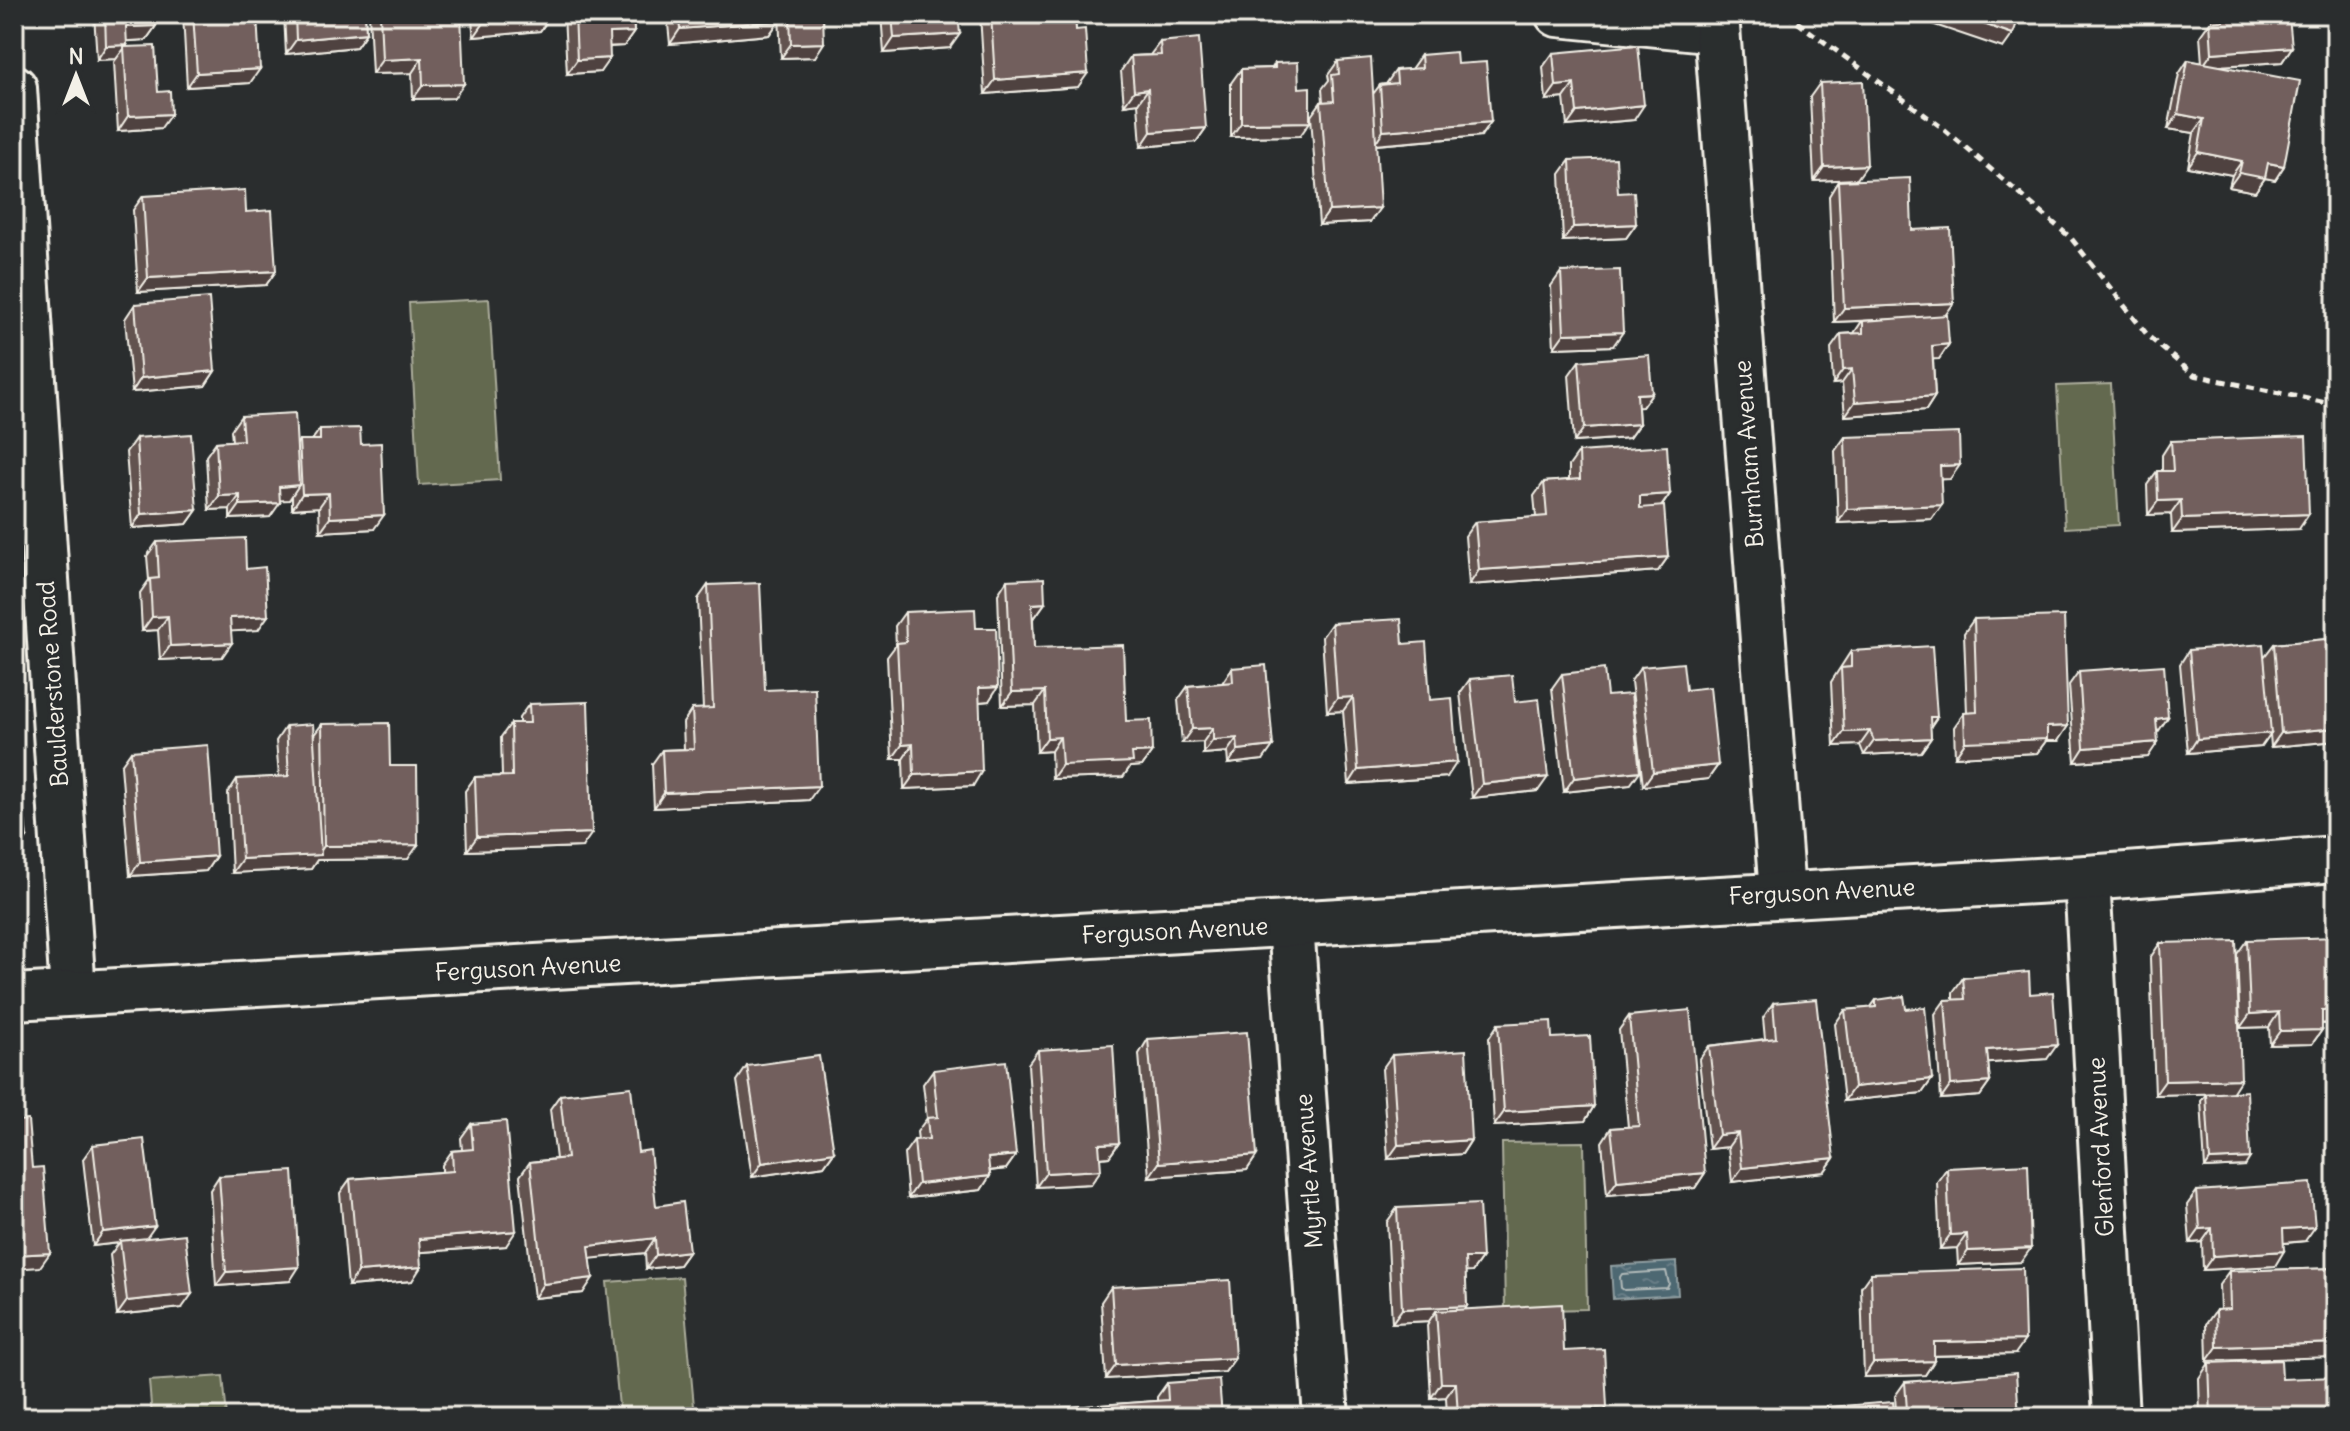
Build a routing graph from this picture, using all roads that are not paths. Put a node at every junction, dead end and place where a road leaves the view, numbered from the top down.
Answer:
1 (1558, 14) edge
2 (1717, 22) edge
3 (14, 88) edge
4 (18, 223) edge
5 (2336, 859) edge
6 (2087, 878) junction
7 (1782, 894) junction
8 (1291, 925) junction
9 (73, 993) junction
10 (14, 997) edge
11 (1326, 1417) edge
12 (2116, 1417) edge

1 - 2 street
2 - 7 street, Burnham Avenue
3 - 4 street, Baulderstone Road
4 - 9 street, Baulderstone Road
5 - 6 street, Ferguson Avenue
6 - 7 street, Ferguson Avenue
6 - 12 street, Glenford Avenue
7 - 8 street, Ferguson Avenue
8 - 9 street, Ferguson Avenue
8 - 11 street, Myrtle Avenue
9 - 10 street, Ferguson Avenue

